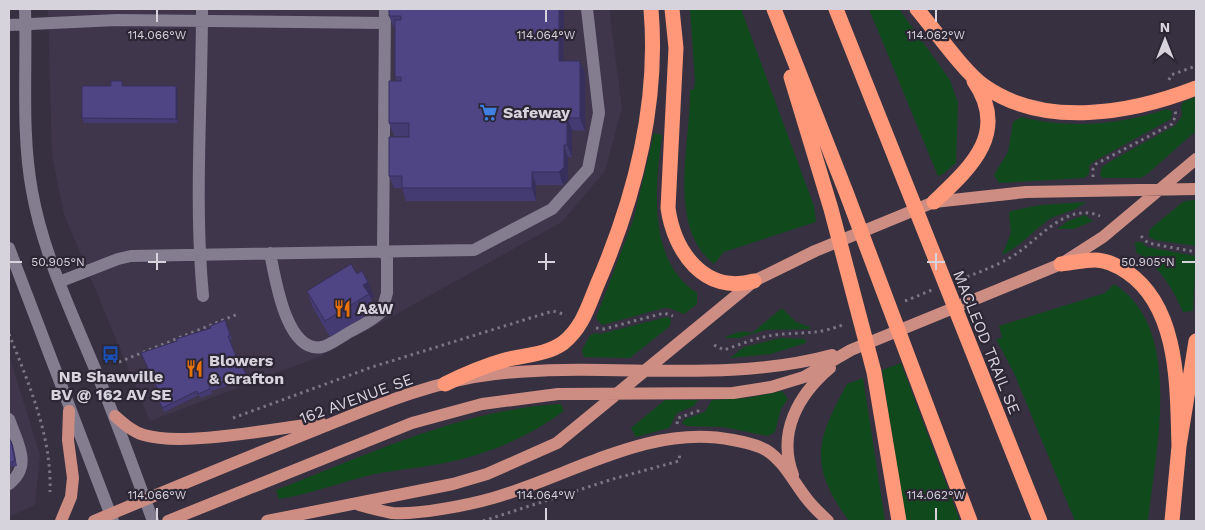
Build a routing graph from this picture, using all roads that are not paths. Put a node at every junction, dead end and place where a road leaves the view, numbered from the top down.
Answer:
1 (25, 9) edge
2 (385, 9) edge
3 (587, 9) edge
4 (650, 9) edge
5 (672, 9) edge
6 (772, 9) edge
7 (836, 9) edge
8 (917, 9) edge
9 (202, 15) edge
10 (385, 23) junction
11 (25, 24) junction
12 (9, 25) edge
13 (961, 62) junction
14 (1196, 88) edge
15 (1196, 159) edge
16 (1158, 189) junction
17 (1196, 189) edge
18 (934, 202) junction
19 (9, 252) edge
20 (385, 252) junction
21 (270, 253) junction
22 (200, 254) junction
23 (1061, 264) junction
24 (754, 281) junction
25 (59, 282) junction
26 (203, 296) dead end
27 (1196, 341) edge
28 (851, 350) junction
29 (645, 372) junction
30 (445, 384) junction
31 (620, 393) junction
32 (70, 410) junction
33 (115, 416) junction
34 (9, 421) edge
35 (338, 421) junction
36 (1180, 446) junction
37 (796, 482) junction
38 (9, 484) edge
39 (145, 499) junction
40 (354, 504) junction
41 (111, 518) edge
42 (61, 521) edge
43 (94, 521) edge
44 (153, 521) edge
45 (168, 521) edge
46 (267, 521) edge
47 (828, 521) edge
48 (899, 521) edge
49 (970, 521) edge
50 (1040, 521) edge
51 (1172, 521) edge

1 - 11 street
2 - 10 street
3 - 20 street
4 - 30 highway
5 - 24 highway
6 - 48 highway
6 - 49 highway
7 - 50 highway, MACLEOD TRAIL SE
8 - 13 highway
9 - 10 street
9 - 11 street
9 - 22 street
10 - 20 street
11 - 12 street
11 - 25 street
13 - 14 highway
13 - 18 highway
15 - 16 main road
16 - 17 main road
16 - 18 main road
16 - 23 main road
18 - 24 main road
19 - 32 street
20 - 21 street
20 - 21 street
21 - 22 street
22 - 25 street
22 - 26 street
23 - 28 main road
23 - 36 highway
24 - 29 main road
25 - 33 street
27 - 36 highway
28 - 29 main road, 162 AVENUE SE
28 - 31 main road
28 - 37 main road
29 - 30 main road, 162 AVENUE SE
29 - 31 main road
30 - 35 main road, 162 AVENUE SE
31 - 40 main road
31 - 45 main road
32 - 41 street
32 - 42 main road
33 - 35 main road
33 - 39 street
34 - 38 street
35 - 39 main road, 162 AVENUE SE
36 - 51 highway
37 - 40 main road
37 - 47 main road
39 - 41 main road, 162 AVENUE SE
39 - 44 street
40 - 46 main road
41 - 43 main road, 162 AVENUE SE

